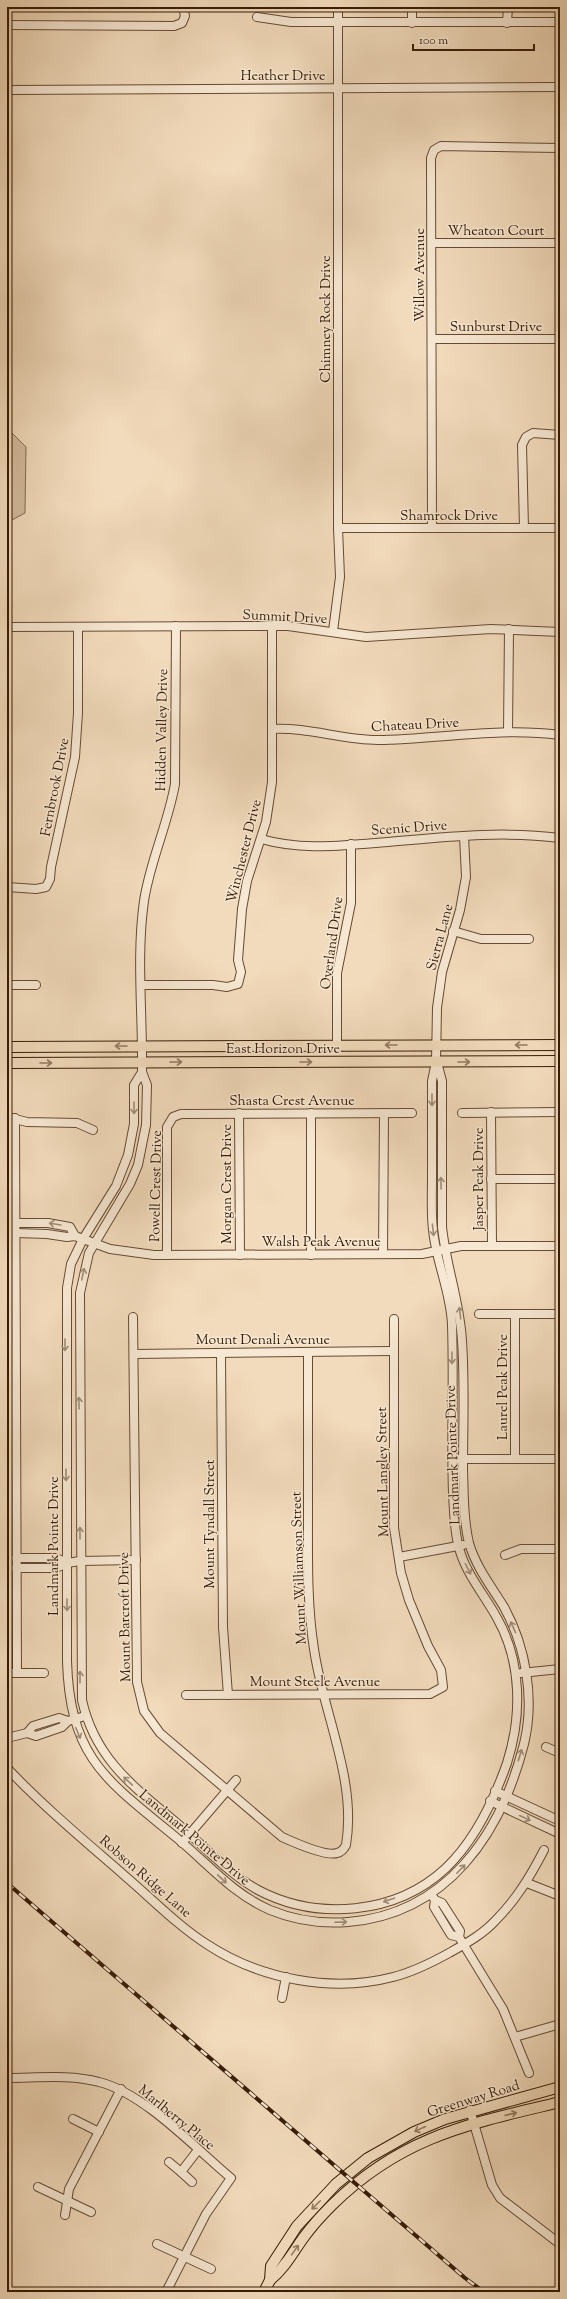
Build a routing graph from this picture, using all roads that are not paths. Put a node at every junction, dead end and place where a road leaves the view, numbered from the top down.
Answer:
1 (183, 7) edge
2 (338, 7) edge
3 (412, 7) edge
4 (508, 7) edge
5 (258, 17) dead end
6 (338, 22) junction
7 (560, 22) edge
8 (412, 23) junction
9 (507, 23) junction
10 (7, 25) edge
11 (560, 87) edge
12 (338, 88) junction
13 (7, 90) edge
14 (560, 148) edge
15 (432, 243) junction
16 (560, 243) edge
17 (432, 339) junction
18 (560, 339) edge
19 (560, 434) edge
20 (338, 528) junction
21 (432, 528) junction
22 (524, 528) junction
23 (560, 528) edge
24 (78, 626) junction
25 (176, 626) junction
26 (272, 626) junction
27 (7, 627) edge
28 (508, 629) junction
29 (333, 631) junction
30 (560, 632) edge
31 (272, 729) junction
32 (508, 732) junction
33 (560, 735) edge
34 (464, 836) junction
35 (560, 838) edge
36 (261, 839) junction
37 (351, 844) junction
38 (7, 888) edge
39 (453, 931) junction
40 (529, 939) dead end
41 (7, 985) edge
42 (36, 985) dead end
43 (142, 985) junction
44 (337, 1045) junction
45 (437, 1045) junction
46 (560, 1045) edge
47 (142, 1046) junction
48 (7, 1047) edge
49 (560, 1061) edge
50 (436, 1062) junction
51 (7, 1063) edge
52 (142, 1067) junction
53 (491, 1112) junction
54 (560, 1112) edge
55 (239, 1113) junction
56 (311, 1113) junction
57 (384, 1113) junction
58 (412, 1113) dead end
59 (462, 1113) dead end
60 (11, 1118) edge
61 (173, 1118) joint
62 (93, 1130) dead end
63 (560, 1178) edge
64 (491, 1179) junction
65 (16, 1223) junction
66 (16, 1233) junction
67 (79, 1237) junction
68 (94, 1243) junction
69 (492, 1246) junction
70 (560, 1246) edge
71 (445, 1249) junction
72 (436, 1252) junction
73 (311, 1254) junction
74 (383, 1254) junction
75 (166, 1255) junction
76 (240, 1255) junction
77 (479, 1314) dead end
78 (515, 1314) junction
79 (560, 1314) edge
80 (133, 1317) dead end
81 (394, 1319) dead end
82 (393, 1351) junction
83 (308, 1352) junction
84 (221, 1353) junction
85 (134, 1354) junction
86 (451, 1459) junction
87 (463, 1459) junction
88 (515, 1459) junction
89 (560, 1459) edge
90 (469, 1543) junction
91 (458, 1546) junction
92 (560, 1549) edge
93 (505, 1555) dead end
94 (399, 1557) junction
95 (16, 1558) junction
96 (136, 1560) junction
97 (80, 1561) junction
98 (67, 1563) junction
99 (16, 1568) junction
100 (560, 1669) edge
101 (526, 1672) junction
102 (7, 1673) edge
103 (17, 1673) junction
104 (44, 1673) dead end
105 (516, 1674) junction
106 (444, 1687) joint
107 (322, 1694) junction
108 (186, 1695) dead end
109 (228, 1695) junction
110 (85, 1716) junction
111 (71, 1720) junction
112 (7, 1738) edge
113 (546, 1747) dead end
114 (560, 1753) edge
115 (7, 1768) edge
116 (236, 1780) dead end
117 (227, 1790) junction
118 (495, 1791) junction
119 (506, 1796) junction
120 (490, 1801) junction
121 (500, 1806) junction
122 (560, 1821) edge
123 (190, 1834) junction
124 (560, 1834) edge
125 (182, 1843) junction
126 (544, 1850) dead end
127 (343, 1851) joint
128 (527, 1883) junction
129 (425, 1884) junction
130 (560, 1896) edge
131 (433, 1897) junction
132 (463, 1945) junction
133 (286, 1978) junction
134 (282, 1998) dead end
135 (560, 2024) edge
136 (515, 2037) junction
137 (529, 2073) dead end
138 (7, 2078) edge
139 (560, 2087) edge
140 (121, 2089) junction
141 (560, 2102) edge
142 (470, 2110) junction
143 (73, 2119) dead end
144 (473, 2123) junction
145 (99, 2132) junction
146 (198, 2150) junction
147 (169, 2162) dead end
148 (181, 2172) junction
149 (192, 2182) dead end
150 (38, 2187) dead end
151 (67, 2201) junction
152 (91, 2212) dead end
153 (65, 2215) dead end
154 (157, 2244) dead end
155 (560, 2244) edge
156 (183, 2256) junction
157 (211, 2269) dead end
158 (270, 2280) junction
159 (166, 2292) edge
160 (264, 2292) edge

1 - 10 street
2 - 6 street, Chimney Rock Drive
3 - 8 street
4 - 9 street
5 - 6 street
6 - 8 street
6 - 12 street, Chimney Rock Drive
7 - 9 street
8 - 9 street
11 - 12 street, Heather Drive
12 - 13 street, Heather Drive
12 - 20 street, Chimney Rock Drive
14 - 15 street, Willow Avenue
15 - 16 street, Wheaton Court
15 - 17 street, Willow Avenue
17 - 18 street, Sunburst Drive
17 - 21 street, Willow Avenue
19 - 22 street
20 - 21 street, Shamrock Drive
20 - 29 street, Chimney Rock Drive
21 - 22 street, Shamrock Drive
22 - 23 street, Shamrock Drive
24 - 25 street, Summit Drive
24 - 27 street, Summit Drive
24 - 38 street, Fernbrook Drive
25 - 26 street, Summit Drive
25 - 43 street, Hidden Valley Drive
26 - 29 street, Summit Drive
26 - 31 street, Winchester Drive
28 - 29 street, Summit Drive
28 - 30 street, Summit Drive
28 - 32 street
31 - 32 street, Chateau Drive
31 - 36 street, Winchester Drive
32 - 33 street, Chateau Drive
34 - 35 street, Scenic Drive
34 - 37 street, Scenic Drive
34 - 39 street, Sierra Lane
36 - 37 street, Scenic Drive
36 - 43 street, Winchester Drive
37 - 44 street, Overland Drive
39 - 40 street
39 - 45 street, Sierra Lane
41 - 42 street
43 - 47 street, Hidden Valley Drive
45 -> 44 main road, East Horizon Drive
44 - 47 main road, East Horizon Drive
46 -> 45 main road, East Horizon Drive
45 - 50 street, Landmark Pointe Drive
47 -> 48 main road, East Horizon Drive
47 - 52 street, Landmark Pointe Drive
50 -> 49 main road, East Horizon Drive
52 -> 50 main road, East Horizon Drive
71 -> 50 street, Landmark Pointe Drive
50 -> 72 street, Landmark Pointe Drive
51 -> 52 main road, East Horizon Drive
52 -> 67 street, Landmark Pointe Drive
52 - 68 street, Landmark Pointe Drive
53 - 54 street
53 - 59 street
53 - 64 street, Jasper Peak Drive
55 - 56 street, Shasta Crest Avenue
55 - 61 street, Shasta Crest Avenue
55 - 76 street, Morgan Crest Drive
56 - 57 street, Shasta Crest Avenue
56 - 73 street
57 - 58 street, Shasta Crest Avenue
57 - 74 street
60 - 62 street
60 - 65 street
61 - 75 street, Powell Crest Drive
63 - 64 street
64 - 69 street, Jasper Peak Drive
65 - 66 street
67 -> 65 street
66 - 67 street
66 - 95 street
67 - 68 street, Walsh Peak Avenue
67 -> 98 street, Landmark Pointe Drive
68 - 75 street, Walsh Peak Avenue
97 -> 68 street, Landmark Pointe Drive
69 - 70 street, Walsh Peak Avenue
69 - 71 street, Walsh Peak Avenue
71 - 72 street, Walsh Peak Avenue
87 -> 71 street, Landmark Pointe Drive
72 - 74 street, Walsh Peak Avenue
72 -> 86 street, Landmark Pointe Drive
73 - 74 street, Walsh Peak Avenue
73 - 76 street, Walsh Peak Avenue
75 - 76 street, Walsh Peak Avenue
77 - 78 street
78 - 79 street
78 - 88 street, Laurel Peak Drive
80 - 85 street, Mount Barcroft Drive
81 - 82 street, Mount Langley Street
82 - 83 street, Mount Denali Avenue
82 - 94 street, Mount Langley Street
83 - 84 street, Mount Denali Avenue
83 - 107 street, Mount Williamson Street
84 - 85 street, Mount Denali Avenue
84 - 109 street, Mount Tyndall Street
85 - 96 street, Mount Barcroft Drive
86 - 87 street
86 - 91 street, Landmark Pointe Drive
87 - 88 street
87 - 90 street, Landmark Pointe Drive
88 - 89 street
90 - 91 street
101 -> 90 street, Landmark Pointe Drive
91 - 94 street
91 -> 105 street, Landmark Pointe Drive
92 - 93 street
94 - 106 street, Mount Langley Street
95 - 98 street
95 - 99 street
96 - 97 street
96 - 117 street, Mount Barcroft Drive
97 - 98 street
110 -> 97 street, Landmark Pointe Drive
98 - 99 street
98 -> 111 street, Landmark Pointe Drive
99 - 103 street
100 - 101 street
101 - 105 street
119 -> 101 street, Landmark Pointe Drive
102 - 103 street
103 - 104 street
105 - 118 street, Landmark Pointe Drive
106 - 107 street, Mount Steele Avenue
107 - 109 street, Mount Steele Avenue
107 - 127 street, Mount Williamson Street
108 - 109 street, Mount Steele Avenue
110 - 111 street
123 -> 110 street, Landmark Pointe Drive
111 - 112 street
111 -> 125 street, Landmark Pointe Drive
113 - 114 street
115 - 133 street, Robson Ridge Lane
116 - 117 street
117 - 123 street
117 - 127 street, Mount Barcroft Drive
118 - 119 street
118 - 120 street, Landmark Pointe Drive
119 - 121 street, Landmark Pointe Drive
119 - 122 street
120 - 121 street
120 - 129 street, Landmark Pointe Drive
121 -> 124 street
131 -> 121 street, Landmark Pointe Drive
123 - 125 street
129 -> 123 street, Landmark Pointe Drive
125 -> 131 street, Landmark Pointe Drive
126 - 128 street, Robson Ridge Lane
128 - 130 street
128 - 132 street, Robson Ridge Lane
129 - 131 street
131 - 132 street
132 - 133 street, Robson Ridge Lane
132 - 136 street
133 - 134 street
135 - 136 street
136 - 137 street
138 - 140 street, Marlberry Place
139 - 142 main road, Greenway Road
140 - 145 street
140 - 146 street, Marlberry Place
144 -> 141 main road, Greenway Road
142 - 144 street
142 -> 158 main road, Greenway Road
143 - 145 street
144 - 155 street
158 -> 144 main road, Greenway Road
145 - 151 street
146 - 148 street
146 - 156 street, Marlberry Place
147 - 148 street
148 - 149 street
150 - 151 street
151 - 152 street
151 - 153 street
154 - 156 street
156 - 157 street
156 - 159 street
158 - 160 main road, Greenway Road

